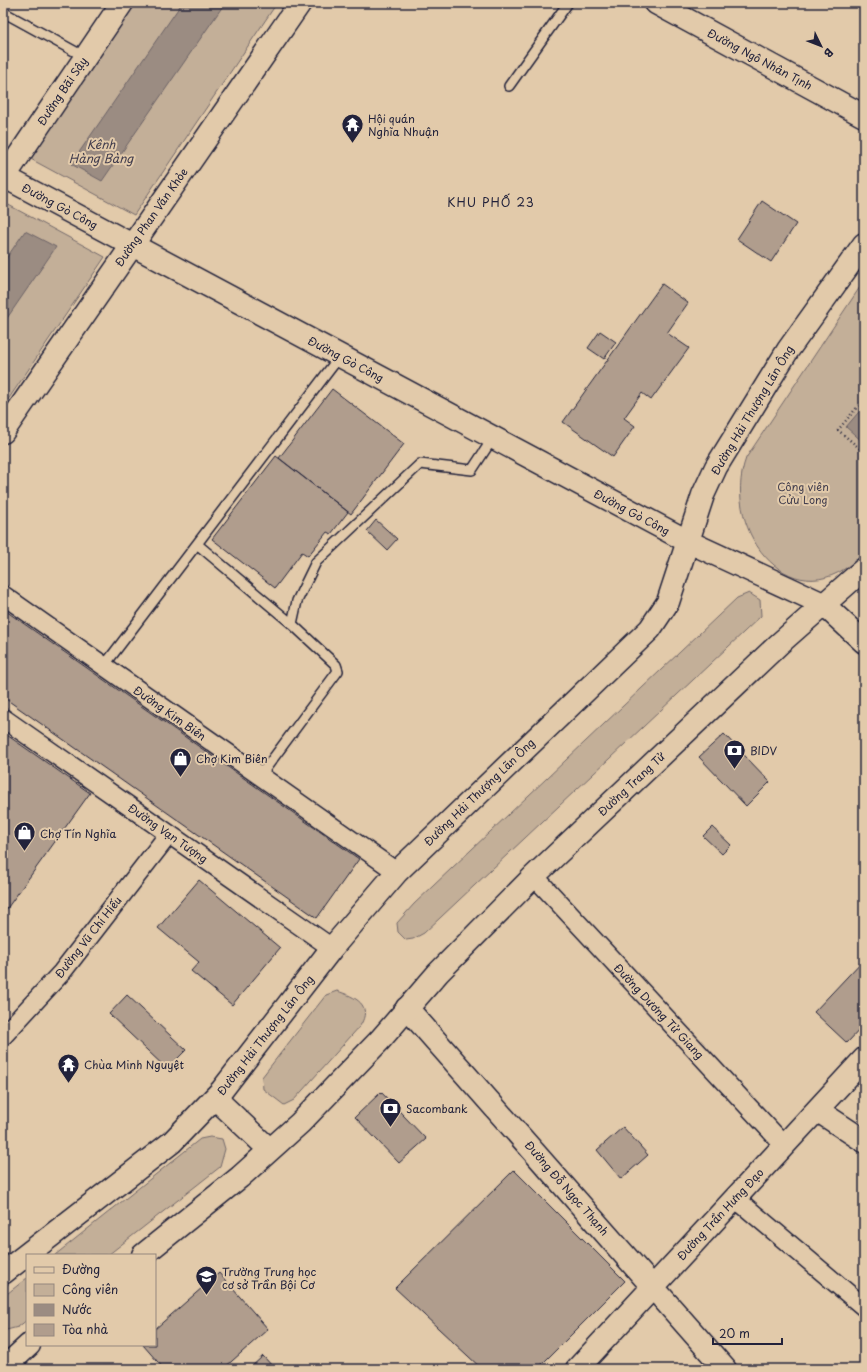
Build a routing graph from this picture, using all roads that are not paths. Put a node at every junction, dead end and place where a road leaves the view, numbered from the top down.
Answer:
1 (122, 3) edge
2 (300, 3) edge
3 (568, 3) edge
4 (667, 6) edge
5 (3, 12) edge
6 (86, 57) junction
7 (509, 86) dead end
8 (864, 116) edge
9 (3, 177) edge
10 (864, 244) edge
11 (132, 245) junction
12 (340, 356) junction
13 (3, 432) edge
14 (493, 438) junction
15 (689, 542) junction
16 (197, 544) junction
17 (864, 569) edge
18 (3, 595) edge
19 (823, 604) junction
20 (292, 624) junction
21 (864, 642) edge
22 (104, 666) junction
23 (3, 718) edge
24 (260, 776) junction
25 (169, 834) junction
26 (397, 872) junction
27 (534, 876) junction
28 (332, 948) junction
29 (407, 1008) junction
30 (3, 1036) edge
31 (864, 1059) edge
32 (215, 1098) junction
33 (817, 1110) junction
34 (864, 1141) edge
35 (784, 1146) junction
36 (270, 1150) junction
37 (735, 1198) junction
38 (28, 1254) edge
39 (144, 1254) edge
40 (26, 1255) edge
41 (3, 1273) edge
42 (653, 1287) junction
43 (864, 1308) edge
44 (28, 1346) edge
45 (3, 1369) edge
46 (577, 1369) edge
47 (725, 1369) edge

1 - 6 street, Đường Bãi Sậy
2 - 11 street, Đường Phan Văn Khỏe
3 - 7 lane
4 - 8 street, Đường Ngô Nhân Tịnh
5 - 6 lane
6 - 9 street, Đường Bãi Sậy
9 - 11 street, Đường Gò Công
10 - 15 street, Đường Hải Thượng Lãn Ông
11 - 12 street, Đường Gò Công
11 - 13 street, Đường Phan Văn Khỏe
12 - 14 street, Đường Gò Công
12 - 16 lane
14 - 15 street, Đường Gò Công
14 - 20 lane
15 - 19 street, Đường Gò Công
15 - 26 street, Đường Hải Thượng Lãn Ông
16 - 20 lane
16 - 22 lane
17 - 19 street, Đường Trang Tử
18 - 22 street, Đường Kim Biên
19 - 21 street, Đường Gò Công
19 - 27 street, Đường Trang Tử
20 - 24 lane
22 - 24 street, Đường Kim Biên
23 - 25 street, Đường Vạn Tượng
24 - 26 street, Đường Kim Biên
25 - 28 street, Đường Vạn Tượng
25 - 30 street, Đường Vũ Chí Hiếu
26 - 28 street, Đường Hải Thượng Lãn Ông
27 - 29 street, Đường Trang Tử
27 - 35 street, Đường Dương Tử Giang
28 - 32 street, Đường Hải Thượng Lãn Ông
29 - 36 street
29 - 42 street, Đường Đỗ Ngọc Thạnh
31 - 33 street, Đường Trần Hưng Đạo
32 - 36 street
32 - 38 street, Đường Hải Thượng Lãn Ông
33 - 34 street
33 - 35 street, Đường Trần Hưng Đạo
35 - 37 street, Đường Trần Hưng Đạo
36 - 39 street
37 - 42 street, Đường Trần Hưng Đạo
37 - 43 street
40 - 41 street, Đường Hải Thượng Lãn Ông
42 - 46 street, Đường Trần Hưng Đạo
42 - 47 street, Đường Đỗ Ngọc Thạnh
44 - 45 street

